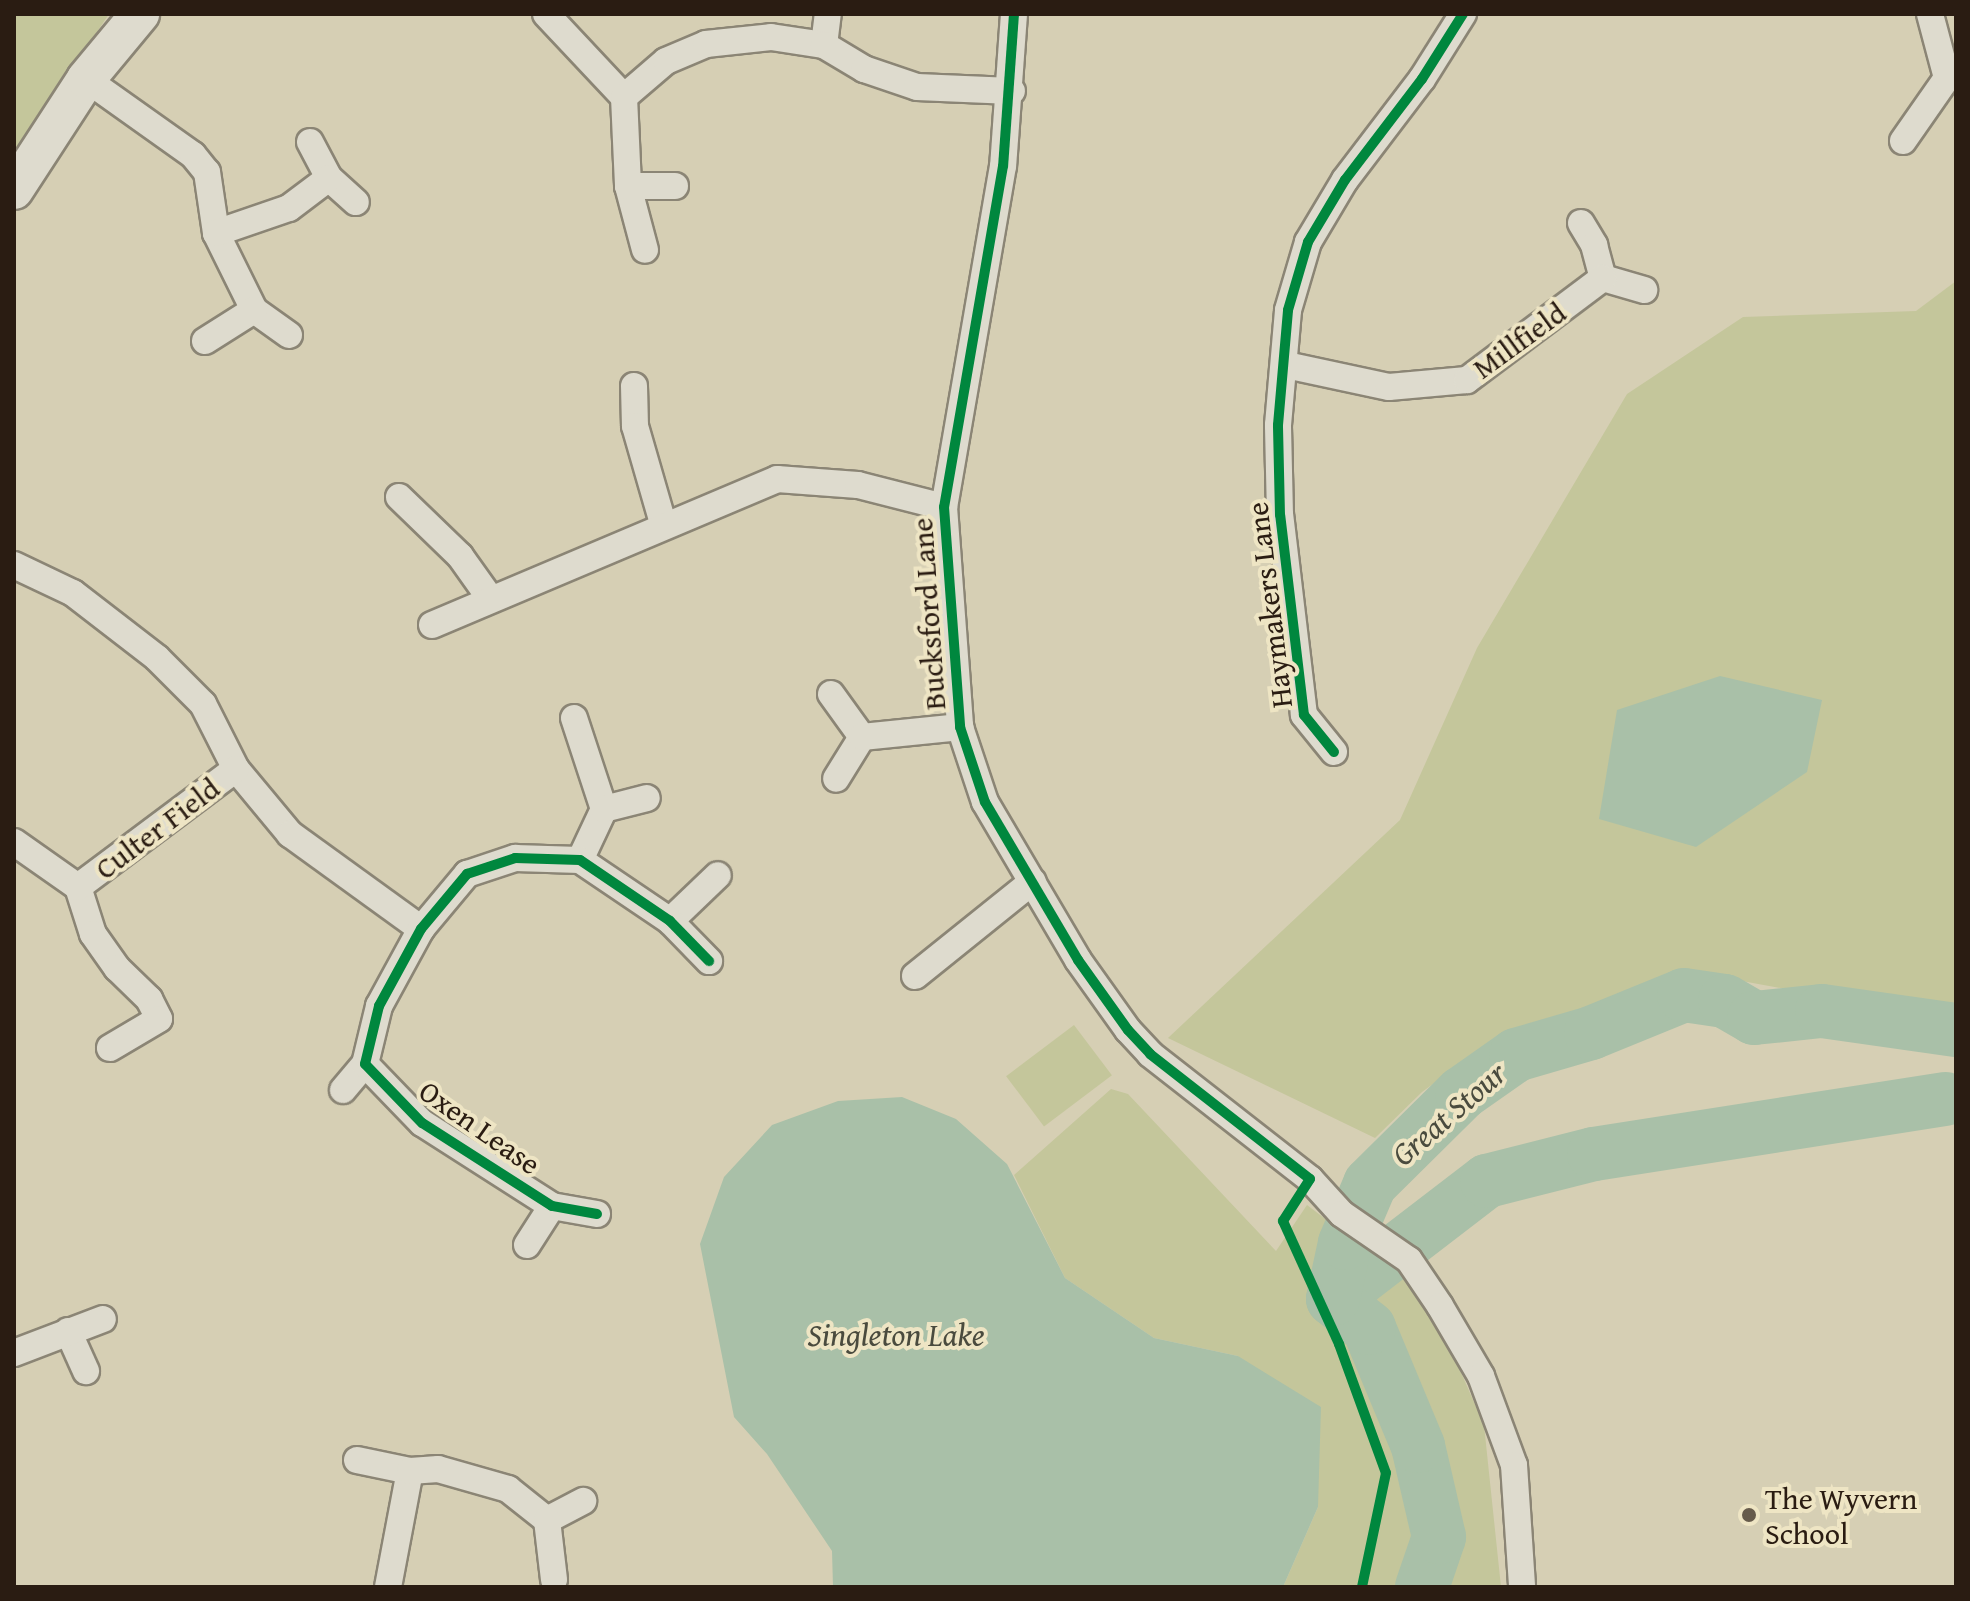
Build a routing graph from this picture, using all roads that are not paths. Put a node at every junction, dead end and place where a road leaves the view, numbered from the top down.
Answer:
1 (140, 14) edge
2 (546, 14) edge
3 (828, 14) edge
4 (1014, 14) edge
5 (1463, 14) edge
6 (1930, 14) edge
7 (824, 45) junction
8 (1951, 78) edge
9 (86, 79) junction
10 (1012, 91) junction
11 (624, 97) junction
12 (1903, 141) dead end
13 (310, 142) dead end
14 (329, 178) junction
15 (628, 186) junction
16 (675, 186) dead end
17 (14, 190) edge
18 (356, 202) dead end
19 (1581, 223) dead end
20 (216, 233) junction
21 (645, 250) dead end
22 (1603, 278) junction
23 (1644, 290) dead end
24 (254, 310) junction
25 (289, 335) dead end
26 (205, 341) dead end
27 (1286, 365) junction
28 (634, 386) dead end
29 (399, 497) dead end
30 (944, 507) junction
31 (663, 523) junction
32 (14, 565) edge
33 (490, 598) junction
34 (432, 625) dead end
35 (831, 694) dead end
36 (574, 718) dead end
37 (960, 727) junction
38 (862, 737) junction
39 (1334, 752) dead end
40 (236, 769) junction
41 (836, 779) dead end
42 (647, 798) dead end
43 (604, 809) junction
44 (14, 842) edge
45 (580, 860) junction
46 (718, 875) dead end
47 (1033, 881) junction
48 (78, 887) junction
49 (670, 921) junction
50 (421, 929) junction
51 (709, 961) dead end
52 (915, 976) dead end
53 (110, 1048) dead end
54 (365, 1064) junction
55 (343, 1090) dead end
56 (552, 1206) junction
57 (597, 1214) dead end
58 (527, 1245) dead end
59 (103, 1319) dead end
60 (68, 1331) junction
61 (14, 1353) edge
62 (86, 1371) dead end
63 (357, 1460) dead end
64 (410, 1471) junction
65 (583, 1501) dead end
66 (547, 1520) junction
67 (554, 1580) dead end
68 (388, 1587) edge
69 (1522, 1587) edge

1 - 9 street
2 - 11 street
3 - 7 street
4 - 10 street, Bucksford Lane
5 - 27 street, Haymakers Lane
6 - 8 street
7 - 10 street
7 - 11 street
8 - 12 street
9 - 17 street
9 - 20 street
10 - 30 street, Bucksford Lane
11 - 15 street
13 - 14 street
14 - 18 street
14 - 20 street
15 - 16 street
15 - 21 street
19 - 22 street
20 - 24 street
22 - 23 street
22 - 27 street, Millfield
24 - 25 street
24 - 26 street
27 - 39 street, Haymakers Lane
28 - 31 street
29 - 33 street
30 - 31 street
30 - 37 street, Bucksford Lane
31 - 33 street
32 - 40 street
33 - 34 street
35 - 38 street
36 - 43 street
37 - 38 street
37 - 47 street, Bucksford Lane
38 - 41 street
40 - 48 street, Culter Field
40 - 50 street
42 - 43 street
43 - 45 street
44 - 48 street, Culter Field
45 - 49 street
45 - 50 street
46 - 49 street
47 - 52 street
47 - 69 street, Bucksford Lane
48 - 53 street, Culter Field
49 - 51 street
50 - 54 street
54 - 55 street
54 - 56 street, Oxen Lease
56 - 57 street, Oxen Lease
56 - 58 street, Oxen Lease
59 - 60 street
60 - 61 street
60 - 62 street
63 - 64 street
64 - 66 street
64 - 68 street
65 - 66 street
66 - 67 street

